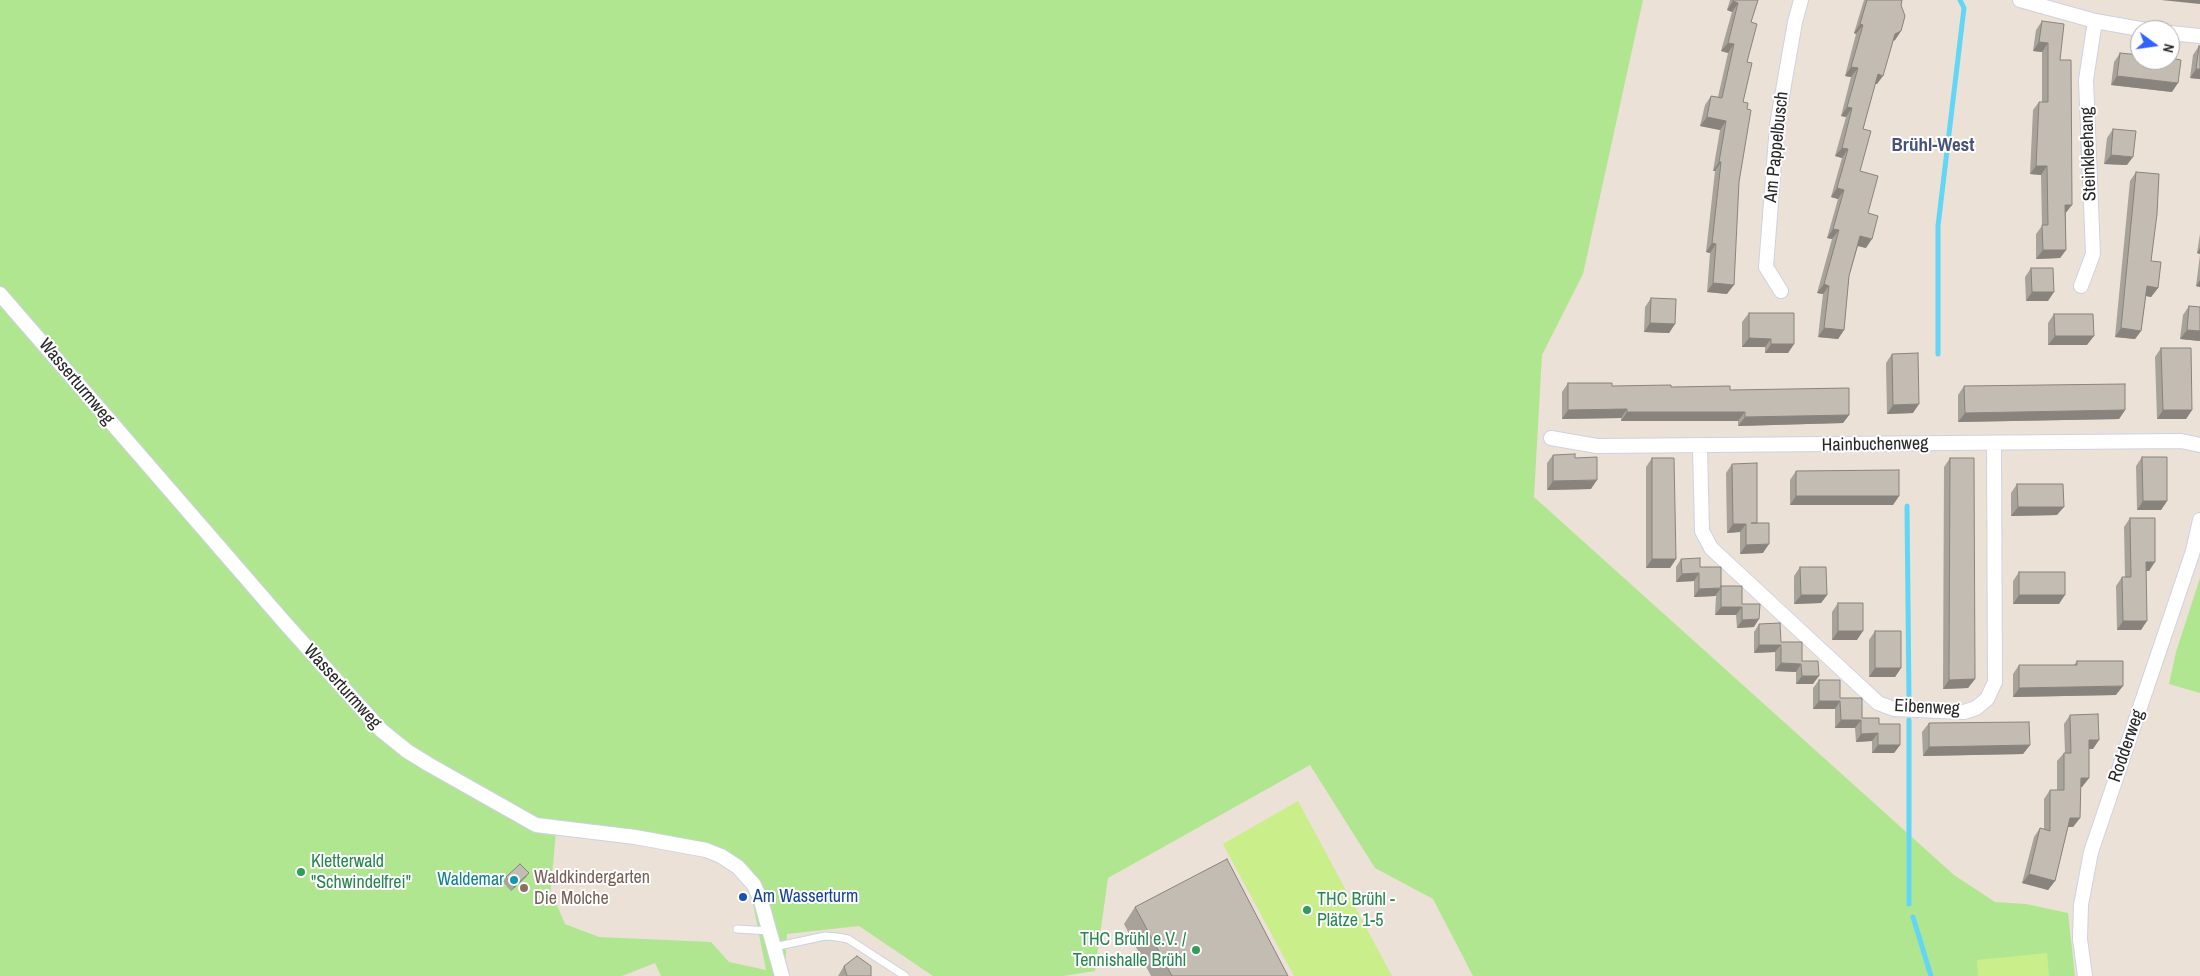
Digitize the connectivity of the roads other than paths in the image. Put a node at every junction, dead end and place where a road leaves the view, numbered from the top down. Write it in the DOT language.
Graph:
graph roads {
  1 [pos="1801,0"];
  2 [pos="2020,0"];
  3 [pos="2096,21"];
  4 [pos="2130,27"];
  5 [pos="2180,34"];
  6 [pos="2200,36"];
  7 [pos="2081,286"];
  8 [pos="1782,291"];
  9 [pos="0,294"];
  10 [pos="1551,438"];
  11 [pos="1994,444"];
  12 [pos="2200,445"];
  13 [pos="1700,447"];
  14 [pos="2200,520"];
  15 [pos="737,929"];
  16 [pos="770,931"];
  17 [pos="774,947"];
  18 [pos="782,976"];
  19 [pos="905,976"];
  20 [pos="2085,976"];
  1 -- 8 [label="street, Am Pappelbusch"];
  2 -- 3 [label="street"];
  3 -- 4 [label="street"];
  3 -- 7 [label="street, Steinkleehang"];
  5 -- 6 [label="street"];
  9 -- 16 [label="street, Wasserturmweg"];
  10 -- 13 [label="street, Hainbuchenweg"];
  11 -- 12 [label="street, Hainbuchenweg"];
  11 -- 13 [label="street, Hainbuchenweg"];
  11 -- 13 [label="street, Eibenweg"];
  14 -- 20 [label="street, Rodderweg"];
  15 -- 16 [label="lane"];
  16 -- 17 [label="street, Wasserturmweg"];
  17 -- 18 [label="street, Wasserturmweg"];
  17 -- 19 [label="lane"];
}
